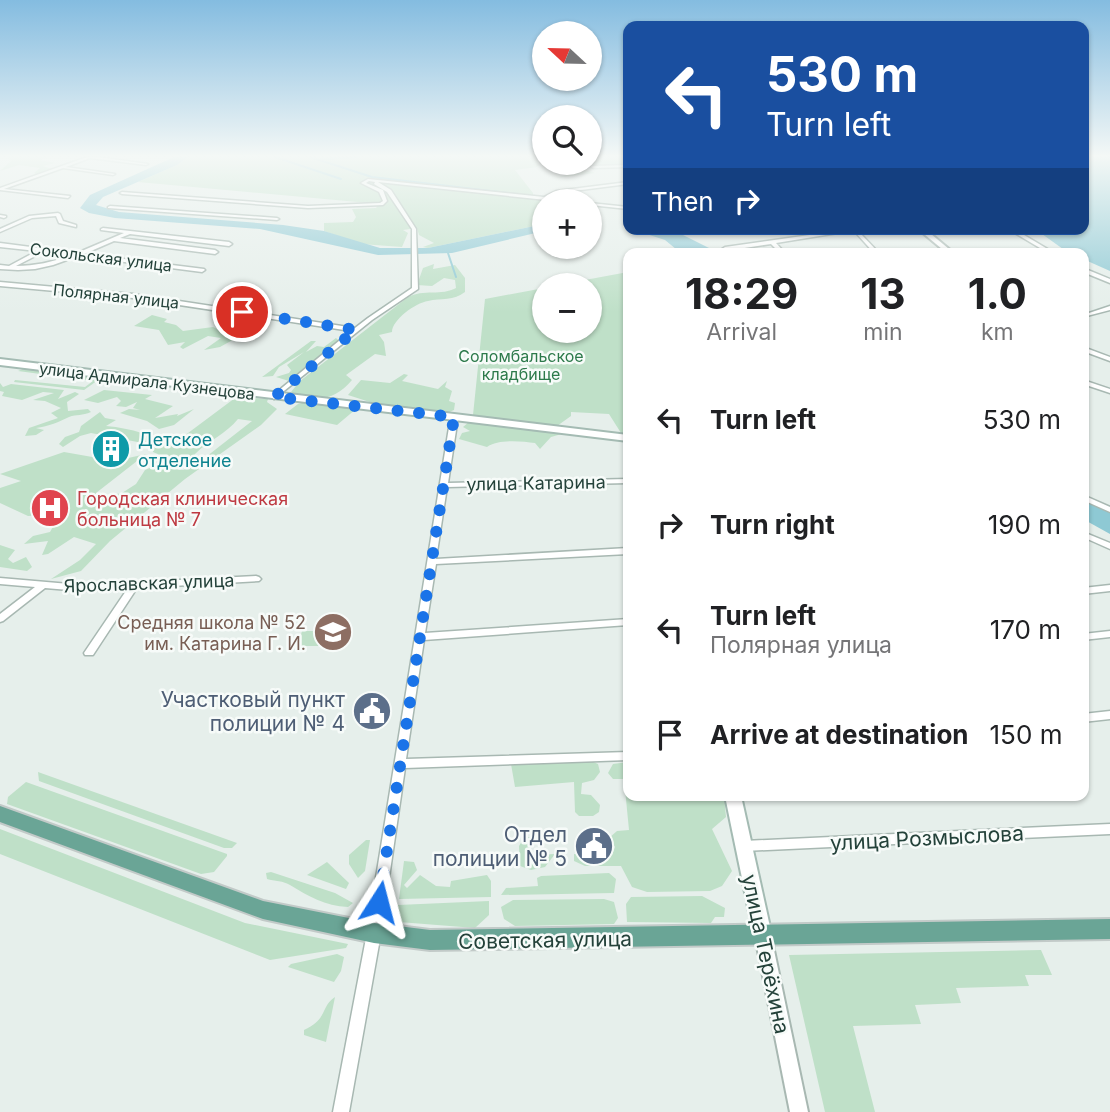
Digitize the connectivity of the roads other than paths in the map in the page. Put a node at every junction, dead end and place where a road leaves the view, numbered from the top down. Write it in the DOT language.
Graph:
graph roads {
  1 [pos="143,209"];
  2 [pos="171,209"];
  3 [pos="401,209"];
  4 [pos="167,211"];
  5 [pos="277,219"];
  6 [pos="74,226"];
  7 [pos="103,229"];
  8 [pos="0,231"];
  9 [pos="130,232"];
  10 [pos="818,235"];
  11 [pos="860,235"];
  12 [pos="928,235"];
  13 [pos="1021,235"];
  14 [pos="112,239"];
  15 [pos="772,242"];
  16 [pos="229,244"];
  17 [pos="0,245"];
  18 [pos="732,248"];
  19 [pos="778,248"];
  20 [pos="872,248"];
  21 [pos="945,248"];
  22 [pos="1043,248"];
  23 [pos="43,250"];
  24 [pos="215,252"];
  25 [pos="78,254"];
  26 [pos="0,267"];
  27 [pos="12,269"];
  28 [pos="202,270"];
  29 [pos="1089,274"];
  30 [pos="1110,281"];
  31 [pos="0,283"];
  32 [pos="1110,308"];
  33 [pos="1089,315"];
  34 [pos="356,330"];
  35 [pos="1089,351"];
  36 [pos="1110,351"];
  37 [pos="1101,355"];
  38 [pos="1110,359"];
  39 [pos="0,362"];
  40 [pos="1089,384"];
  41 [pos="1110,391"];
  42 [pos="274,397"];
  43 [pos="454,417"];
  44 [pos="623,438"];
  45 [pos="623,481"];
  46 [pos="444,485"];
  47 [pos="1089,501"];
  48 [pos="1110,510"];
  49 [pos="1089,536"];
  50 [pos="1110,545"];
  51 [pos="623,551"];
  52 [pos="432,562"];
  53 [pos="256,579"];
  54 [pos="0,581"];
  55 [pos="42,586"];
  56 [pos="134,586"];
  57 [pos="1110,588"];
  58 [pos="1089,590"];
  59 [pos="0,619"];
  60 [pos="623,622"];
  61 [pos="1110,634"];
  62 [pos="1089,636"];
  63 [pos="421,637"];
  64 [pos="89,653"];
  65 [pos="1110,715"];
  66 [pos="1089,717"];
  67 [pos="623,756"];
  68 [pos="400,764"];
  69 [pos="734,801"];
  70 [pos="0,814"];
  71 [pos="1110,829"];
  72 [pos="744,846"];
  73 [pos="1110,929"];
  74 [pos="374,933"];
  75 [pos="763,936"];
  76 [pos="341,1112"];
  77 [pos="799,1112"];
  1 -- 4 [label="street"];
  2 -- 4 [label="street"];
  3 -- 34 [label="street"];
  4 -- 5 [label="street"];
  6 -- 8 [label="street"];
  7 -- 9 [label="street"];
  9 -- 14 [label="street"];
  9 -- 16 [label="street"];
  10 -- 15 [label="street"];
  11 -- 20 [label="street"];
  12 -- 21 [label="street"];
  13 -- 22 [label="street"];
  14 -- 24 [label="street"];
  14 -- 25 [label="street"];
  15 -- 18 [label="street"];
  15 -- 19 [label="street"];
  17 -- 23 [label="street, Сокольская улица"];
  23 -- 25 [label="street, Сокольская улица"];
  23 -- 27 [label="street"];
  25 -- 27 [label="street"];
  25 -- 28 [label="street, Сокольская улица"];
  26 -- 27 [label="street"];
  27 -- 31 [label="street"];
  29 -- 30 [label="street"];
  31 -- 34 [label="street, Полярная улица"];
  32 -- 33 [label="street"];
  34 -- 42 [label="street"];
  35 -- 37 [label="street"];
  36 -- 37 [label="street"];
  37 -- 38 [label="street"];
  39 -- 42 [label="main road, улица Адмирала Кузнецова"];
  40 -- 41 [label="street"];
  42 -- 43 [label="main road, улица Адмирала Кузнецова"];
  43 -- 44 [label="main road, улица Адмирала Кузнецова"];
  43 -- 46 [label="street"];
  45 -- 46 [label="street, улица Катарина"];
  46 -- 52 [label="street"];
  47 -- 48 [label="street"];
  49 -- 50 [label="street"];
  51 -- 52 [label="street"];
  52 -- 63 [label="street"];
  53 -- 56 [label="street, Ярославская улица"];
  54 -- 55 [label="street, Ярославская улица"];
  55 -- 56 [label="street, Ярославская улица"];
  55 -- 59 [label="street"];
  56 -- 64 [label="street"];
  57 -- 58 [label="street"];
  60 -- 63 [label="street"];
  61 -- 62 [label="street"];
  63 -- 68 [label="street"];
  65 -- 66 [label="street"];
  67 -- 68 [label="street"];
  68 -- 74 [label="street"];
  69 -- 72 [label="main road, улица Терёхина"];
  70 -- 74 [label="main road, Советская улица"];
  71 -- 72 [label="street, улица Розмыслова"];
  72 -- 75 [label="main road, улица Терёхина"];
  73 -- 75 [label="main road, Советская улица"];
  74 -- 75 [label="main road, Советская улица"];
  74 -- 76 [label="street"];
  75 -- 77 [label="street, улица Терёхина"];
}
